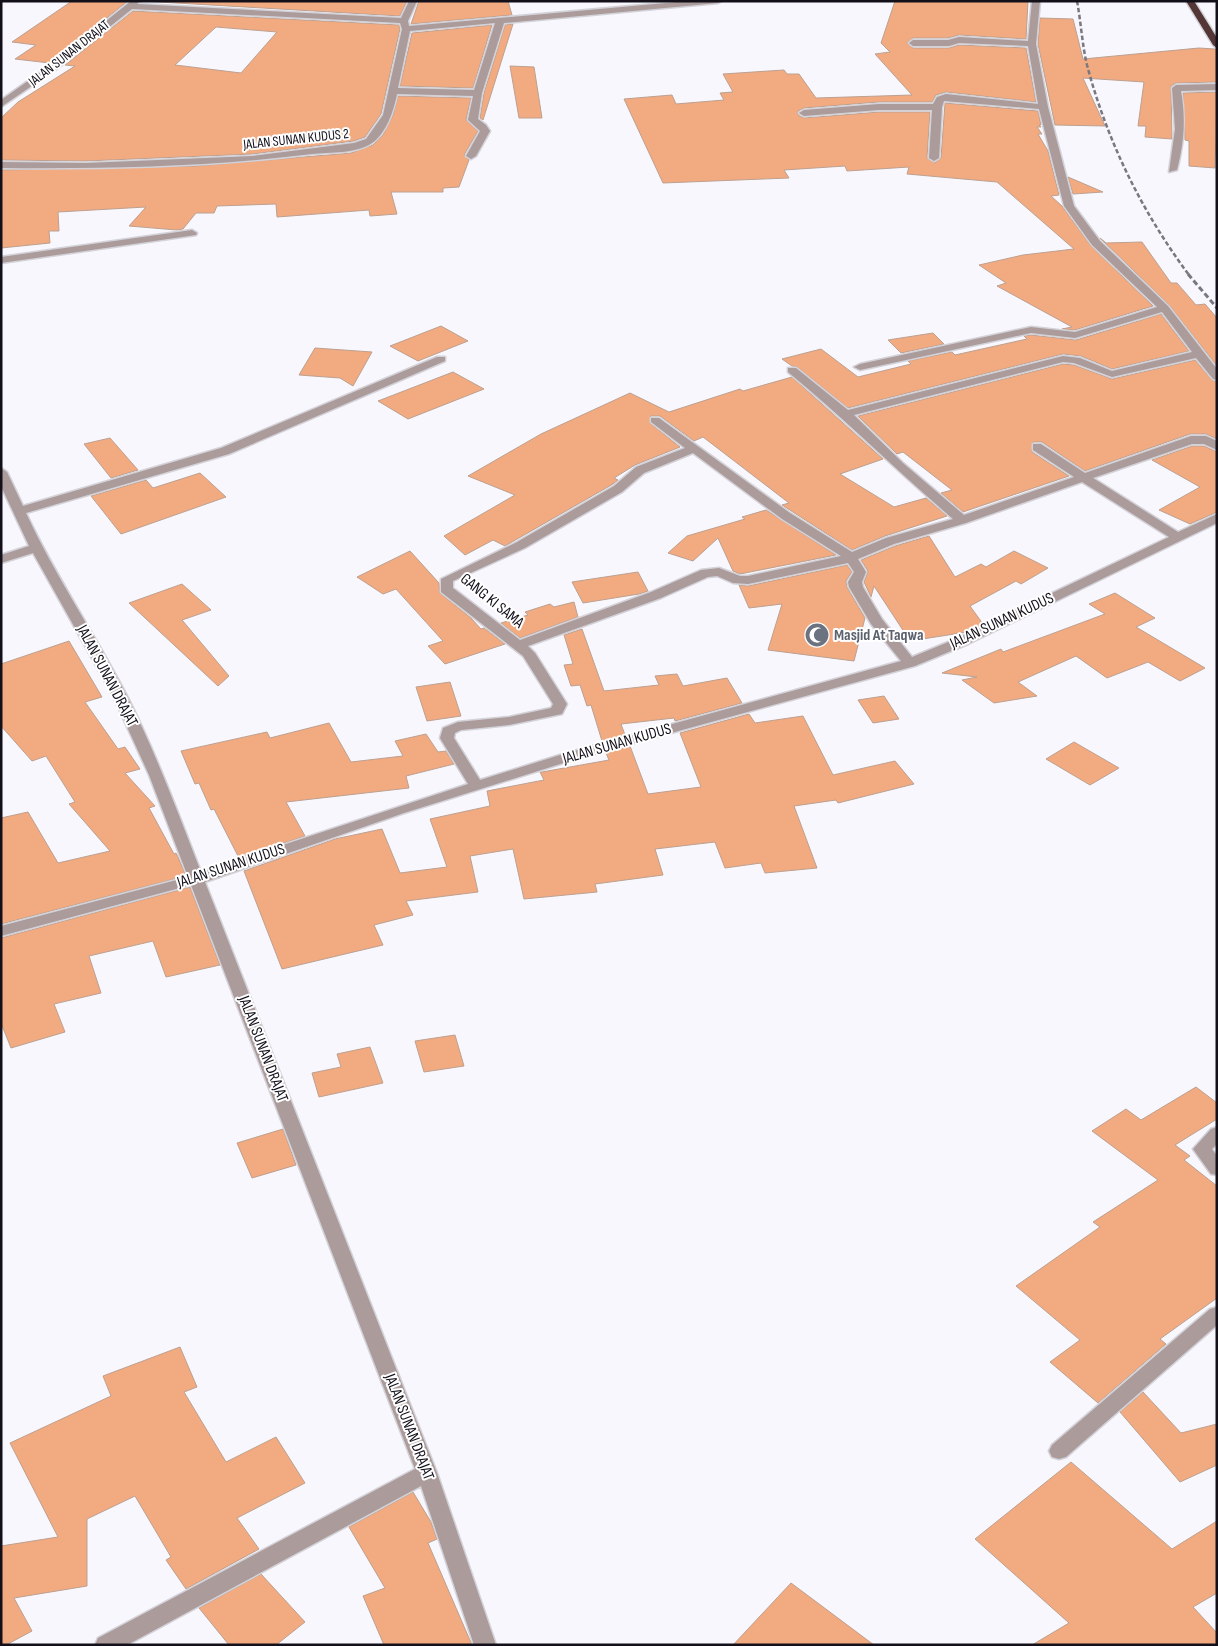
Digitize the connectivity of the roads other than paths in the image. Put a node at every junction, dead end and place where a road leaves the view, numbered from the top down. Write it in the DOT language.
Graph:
graph roads {
  1 [pos="413,1"];
  2 [pos="718,1"];
  3 [pos="1036,1"];
  4 [pos="1190,1"];
  5 [pos="133,4"];
  6 [pos="657,4"];
  7 [pos="500,22"];
  8 [pos="405,25"];
  9 [pos="913,43"];
  10 [pos="1032,44"];
  11 [pos="1217,45"];
  12 [pos="1217,87"];
  13 [pos="392,91"];
  14 [pos="478,93"];
  15 [pos="1,104"];
  16 [pos="936,107"];
  17 [pos="1043,107"];
  18 [pos="804,113"];
  19 [pos="471,156"];
  20 [pos="934,158"];
  21 [pos="1,165"];
  22 [pos="1172,170"];
  23 [pos="192,233"];
  24 [pos="1,260"];
  25 [pos="1164,308"];
  26 [pos="1198,354"];
  27 [pos="441,359"];
  28 [pos="860,367"];
  29 [pos="792,370"];
  30 [pos="1217,377"];
  31 [pos="846,414"];
  32 [pos="655,420"];
  33 [pos="1217,446"];
  34 [pos="1037,447"];
  35 [pos="693,449"];
  36 [pos="1,472"];
  37 [pos="1085,478"];
  38 [pos="18,511"];
  39 [pos="1217,518"];
  40 [pos="962,520"];
  41 [pos="1178,537"];
  42 [pos="36,548"];
  43 [pos="851,557"];
  44 [pos="1,559"];
  45 [pos="518,645"];
  46 [pos="910,663"];
  47 [pos="476,785"];
  48 [pos="197,879"];
  49 [pos="1,931"];
  50 [pos="1217,1134"];
  51 [pos="1217,1169"];
  52 [pos="1217,1314"];
  53 [pos="1059,1451"];
  54 [pos="427,1474"];
  55 [pos="106,1645"];
  56 [pos="484,1645"];
  1 -- 8 [label="street, JALAN SUNAN KUDUS 2"];
  2 -- 6 [label="street"];
  3 -- 10 [label="street"];
  4 -- 11 [label="highway"];
  5 -- 8 [label="street"];
  5 -- 15 [label="street, JALAN SUNAN DRAJAT"];
  6 -- 7 [label="street"];
  7 -- 8 [label="street"];
  7 -- 14 [label="street"];
  8 -- 13 [label="street, JALAN SUNAN KUDUS 2"];
  9 -- 10 [label="street"];
  10 -- 17 [label="street"];
  12 -- 22 [label="street"];
  13 -- 14 [label="street"];
  13 -- 21 [label="street, JALAN SUNAN KUDUS 2"];
  14 -- 19 [label="street"];
  16 -- 17 [label="street"];
  16 -- 18 [label="street"];
  16 -- 20 [label="street"];
  17 -- 25 [label="street"];
  23 -- 24 [label="street"];
  25 -- 26 [label="street"];
  25 -- 28 [label="street"];
  26 -- 30 [label="street"];
  26 -- 31 [label="street"];
  27 -- 38 [label="street"];
  29 -- 31 [label="street"];
  31 -- 40 [label="street"];
  32 -- 35 [label="street"];
  33 -- 37 [label="street"];
  34 -- 37 [label="street"];
  35 -- 43 [label="street"];
  35 -- 45 [label="street, GANG KI SAMA"];
  36 -- 38 [label="street, JALAN SUNAN DRAJAT"];
  37 -- 40 [label="street"];
  37 -- 41 [label="street"];
  38 -- 42 [label="street, JALAN SUNAN DRAJAT"];
  39 -- 41 [label="street, JALAN SUNAN KUDUS"];
  40 -- 43 [label="street"];
  41 -- 46 [label="street, JALAN SUNAN KUDUS"];
  42 -- 44 [label="street"];
  42 -- 48 [label="street, JALAN SUNAN DRAJAT"];
  43 -- 45 [label="street"];
  43 -- 46 [label="street"];
  45 -- 47 [label="street, GANG KI SAMA"];
  46 -- 47 [label="street, JALAN SUNAN KUDUS"];
  47 -- 48 [label="street, JALAN SUNAN KUDUS"];
  48 -- 49 [label="street, JALAN SUNAN KUDUS"];
  48 -- 54 [label="street, JALAN SUNAN DRAJAT"];
  50 -- 51 [label="street"];
  52 -- 53 [label="street"];
  54 -- 55 [label="street"];
  54 -- 56 [label="street, JALAN SUNAN DRAJAT"];
}
